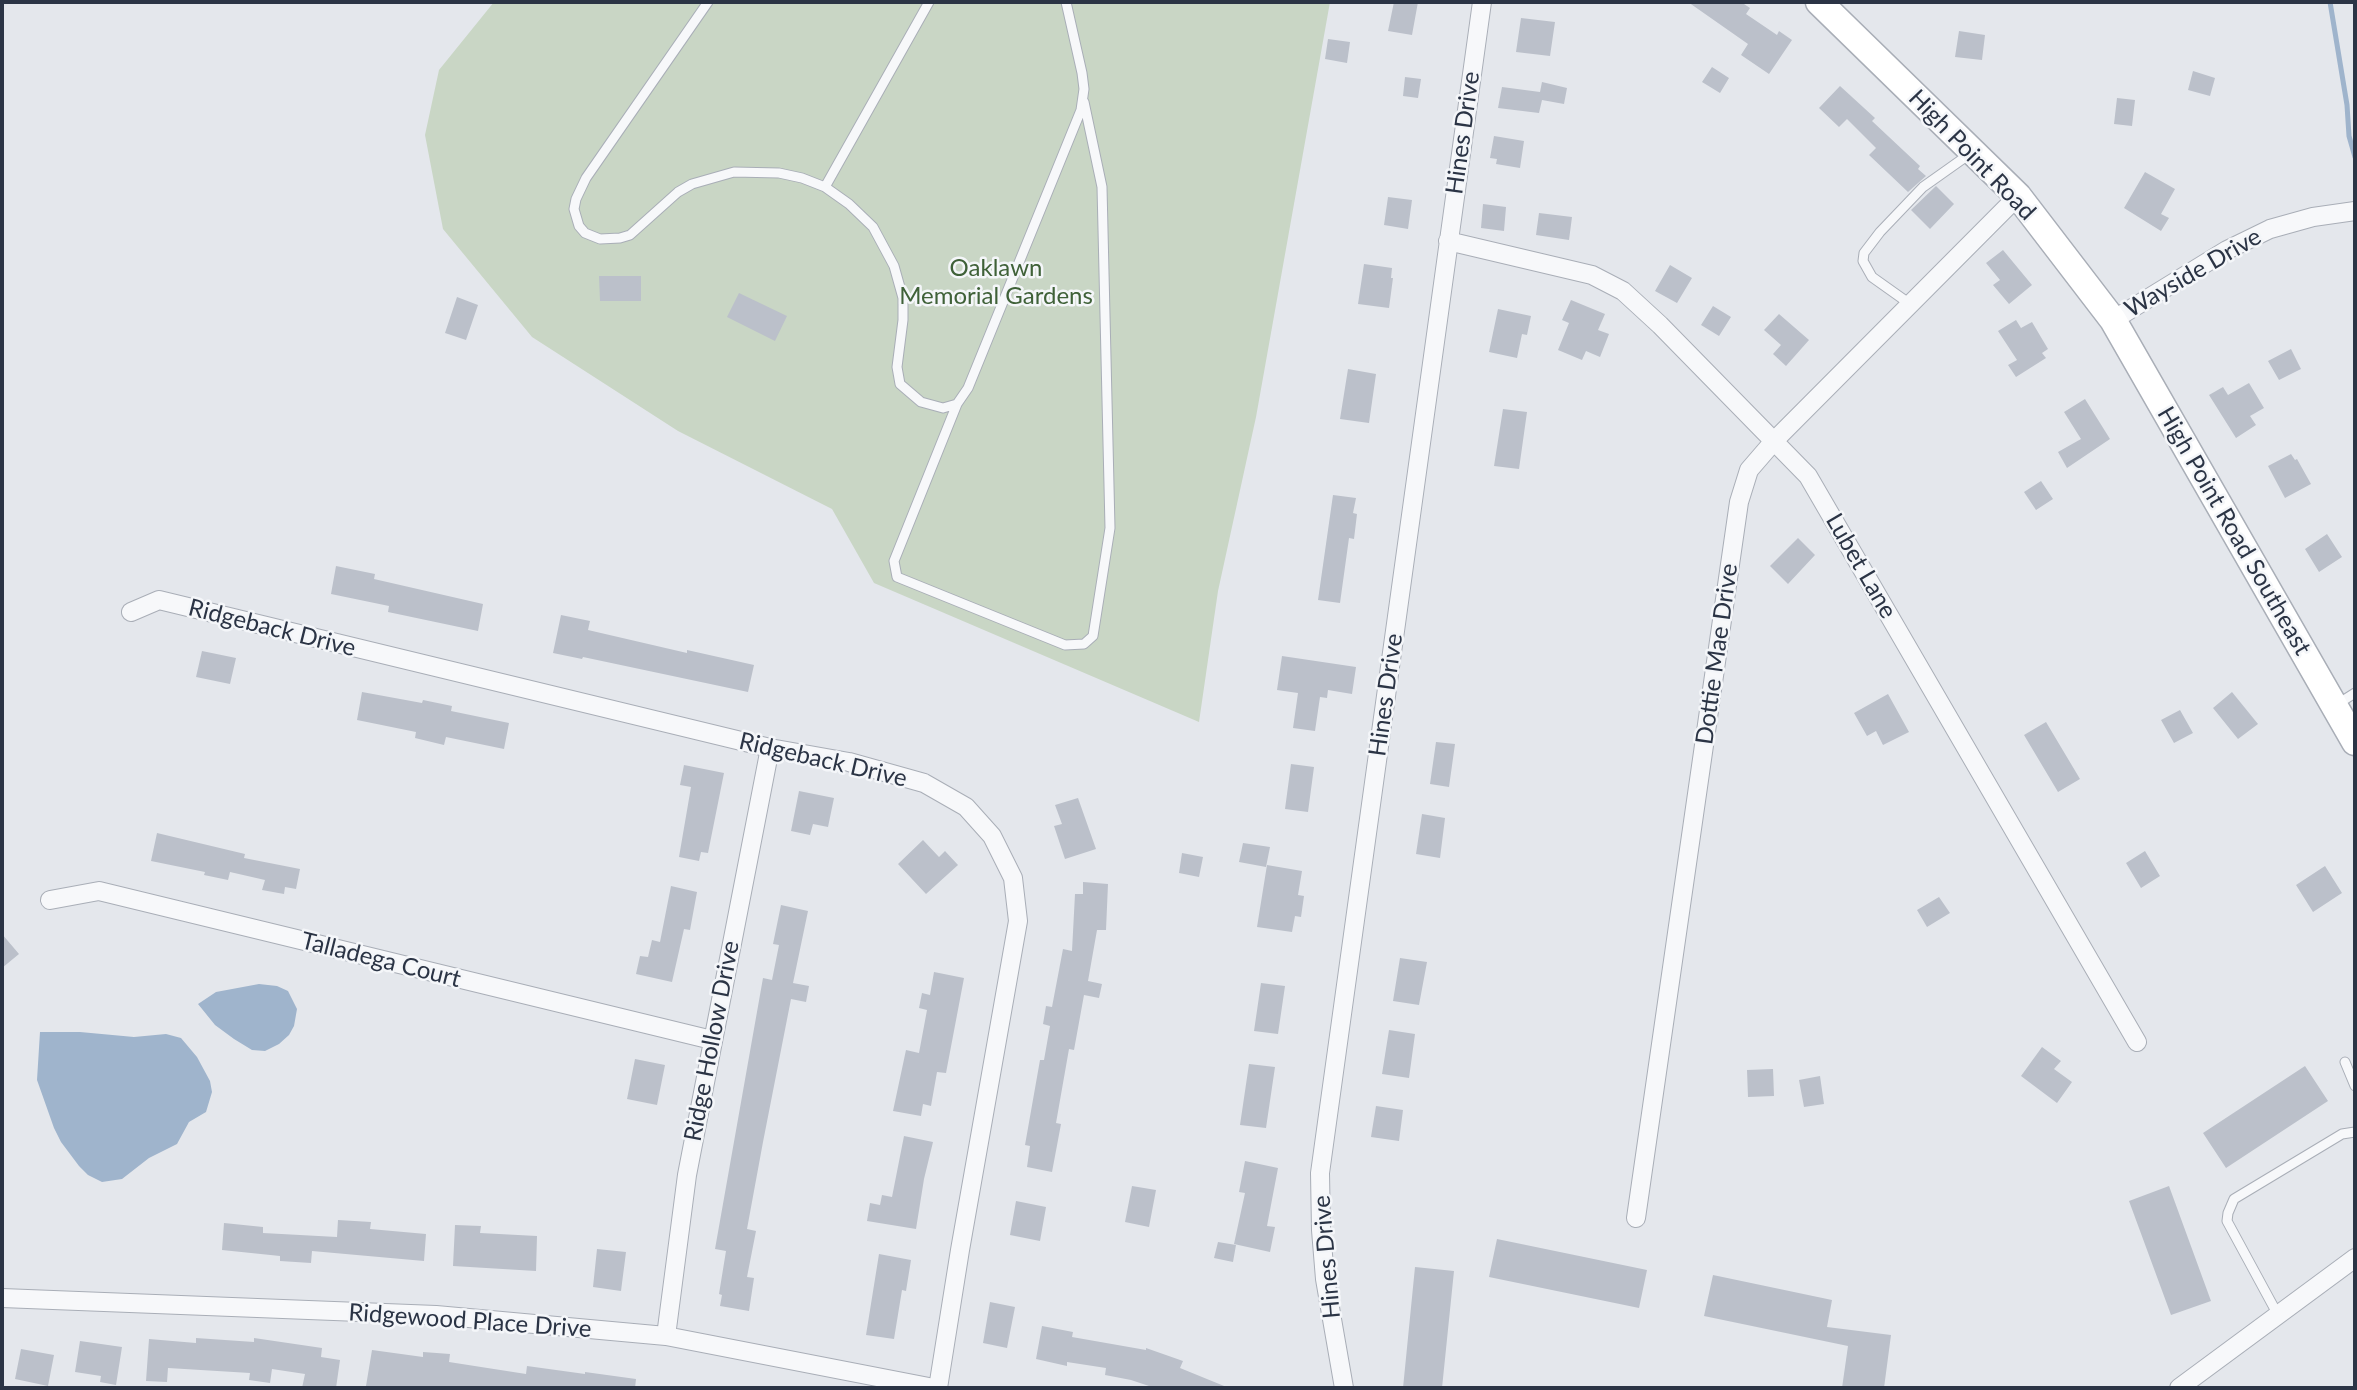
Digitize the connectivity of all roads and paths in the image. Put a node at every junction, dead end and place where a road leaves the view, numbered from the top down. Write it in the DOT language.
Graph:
graph roads {
  1 [pos="708,2"];
  2 [pos="929,2"];
  3 [pos="1066,2"];
  4 [pos="1482,2"];
  5 [pos="1819,2"];
  6 [pos="1083,100"];
  7 [pos="1973,152"];
  8 [pos="825,187"];
  9 [pos="2018,196"];
  10 [pos="2355,211"];
  11 [pos="1448,242"];
  12 [pos="1910,304"];
  13 [pos="2113,320"];
  14 [pos="957,404"];
  15 [pos="1774,441"];
  16 [pos="131,612"];
  17 [pos="2345,699"];
  18 [pos="2355,741"];
  19 [pos="770,748"];
  20 [pos="50,900"];
  21 [pos="712,1040"];
  22 [pos="2137,1042"];
  23 [pos="2344,1062"];
  24 [pos="2355,1086"];
  25 [pos="2355,1132"];
  26 [pos="1636,1218"];
  27 [pos="2355,1258"];
  28 [pos="2,1298"];
  29 [pos="2278,1315"];
  30 [pos="666,1336"];
  31 [pos="936,1388"];
  32 [pos="1344,1388"];
  33 [pos="2179,1388"];
  1 -- 8 [label="lane"];
  2 -- 8 [label="lane"];
  3 -- 6 [label="lane"];
  4 -- 11 [label="street, Hines Drive"];
  5 -- 7 [label="main road, High Point Road"];
  6 -- 14 [label="lane"];
  6 -- 14 [label="lane"];
  7 -- 9 [label="main road, High Point Road"];
  7 -- 12 [label="lane"];
  8 -- 14 [label="lane"];
  9 -- 12 [label="street, Dottie Mae Drive"];
  9 -- 13 [label="main road, High Point Road"];
  10 -- 13 [label="street, Wayside Drive"];
  11 -- 15 [label="street, Lubet Lane"];
  11 -- 32 [label="street, Hines Drive"];
  12 -- 15 [label="street, Dottie Mae Drive"];
  13 -- 17 [label="main road, High Point Road Southeast"];
  15 -- 22 [label="street, Lubet Lane"];
  15 -- 26 [label="street, Dottie Mae Drive"];
  16 -- 19 [label="street, Ridgeback Drive"];
  17 -- 18 [label="main road, High Point Road Southeast"];
  19 -- 21 [label="street, Ridge Hollow Drive"];
  19 -- 31 [label="street, Ridgeback Drive"];
  20 -- 21 [label="street, Talladega Court"];
  21 -- 30 [label="street, Ridge Hollow Drive"];
  23 -- 24 [label="lane"];
  25 -- 29 [label="lane"];
  27 -- 29 [label="street"];
  28 -- 30 [label="street, Ridgewood Place Drive"];
  29 -- 33 [label="street"];
  30 -- 31 [label="street, Ridgewood Place Drive"];
}
